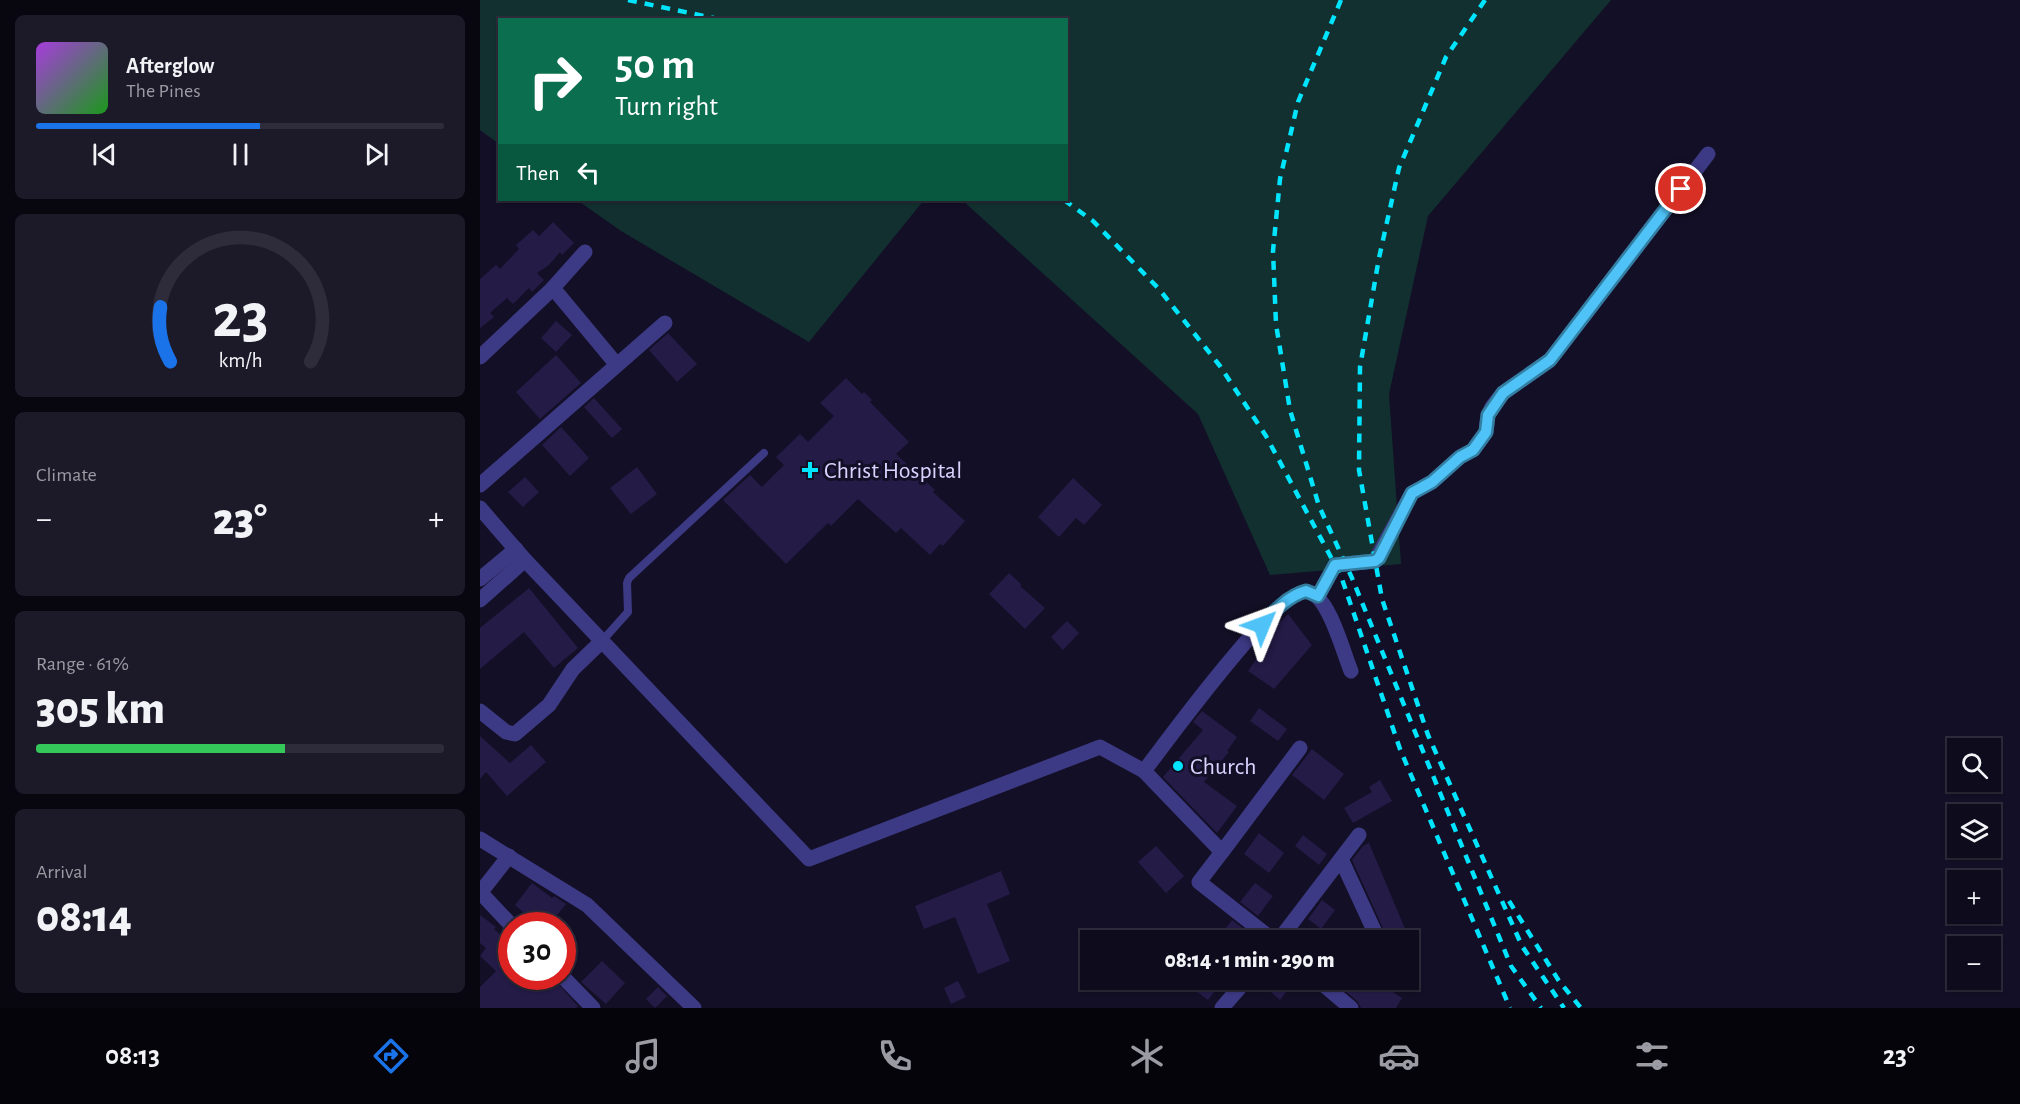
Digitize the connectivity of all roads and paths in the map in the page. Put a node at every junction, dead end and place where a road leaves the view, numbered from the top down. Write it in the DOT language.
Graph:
graph roads {
  1 [pos="1707,154"];
  2 [pos="585,252"];
  3 [pos="553,288"];
  4 [pos="665,323"];
  5 [pos="480,357"];
  6 [pos="617,364"];
  7 [pos="764,453"];
  8 [pos="480,485"];
  9 [pos="480,508"];
  10 [pos="520,555"];
  11 [pos="480,579"];
  12 [pos="1318,596"];
  13 [pos="480,600"];
  14 [pos="602,641"];
  15 [pos="1351,671"];
  16 [pos="480,711"];
  17 [pos="1300,748"];
  18 [pos="1144,771"];
  19 [pos="1359,835"];
  20 [pos="480,838"];
  21 [pos="1222,852"];
  22 [pos="509,856"];
  23 [pos="1341,859"];
  24 [pos="480,892"];
  25 [pos="499,912"];
  26 [pos="1260,930"];
  27 [pos="1287,930"];
  28 [pos="1374,930"];
  29 [pos="576,990"];
  30 [pos="1237,990"];
  31 [pos="1330,990"];
  32 [pos="593,1008"];
  33 [pos="694,1008"];
  34 [pos="1222,1008"];
  35 [pos="1351,1008"];
  1 -- 12 [label="street"];
  2 -- 3 [label="street"];
  3 -- 5 [label="street"];
  3 -- 6 [label="street"];
  4 -- 6 [label="street"];
  6 -- 8 [label="street"];
  7 -- 14 [label="lane"];
  9 -- 10 [label="street"];
  10 -- 11 [label="street"];
  10 -- 13 [label="street"];
  10 -- 14 [label="street"];
  12 -- 15 [label="street"];
  12 -- 18 [label="street"];
  14 -- 16 [label="street"];
  14 -- 18 [label="street"];
  17 -- 21 [label="street"];
  18 -- 21 [label="street"];
  19 -- 23 [label="street"];
  20 -- 22 [label="street"];
  21 -- 26 [label="street"];
  22 -- 24 [label="street"];
  22 -- 33 [label="street"];
  23 -- 27 [label="street"];
  23 -- 28 [label="street"];
  24 -- 25 [label="street"];
  29 -- 32 [label="street"];
  30 -- 34 [label="street"];
  31 -- 35 [label="street"];
}
